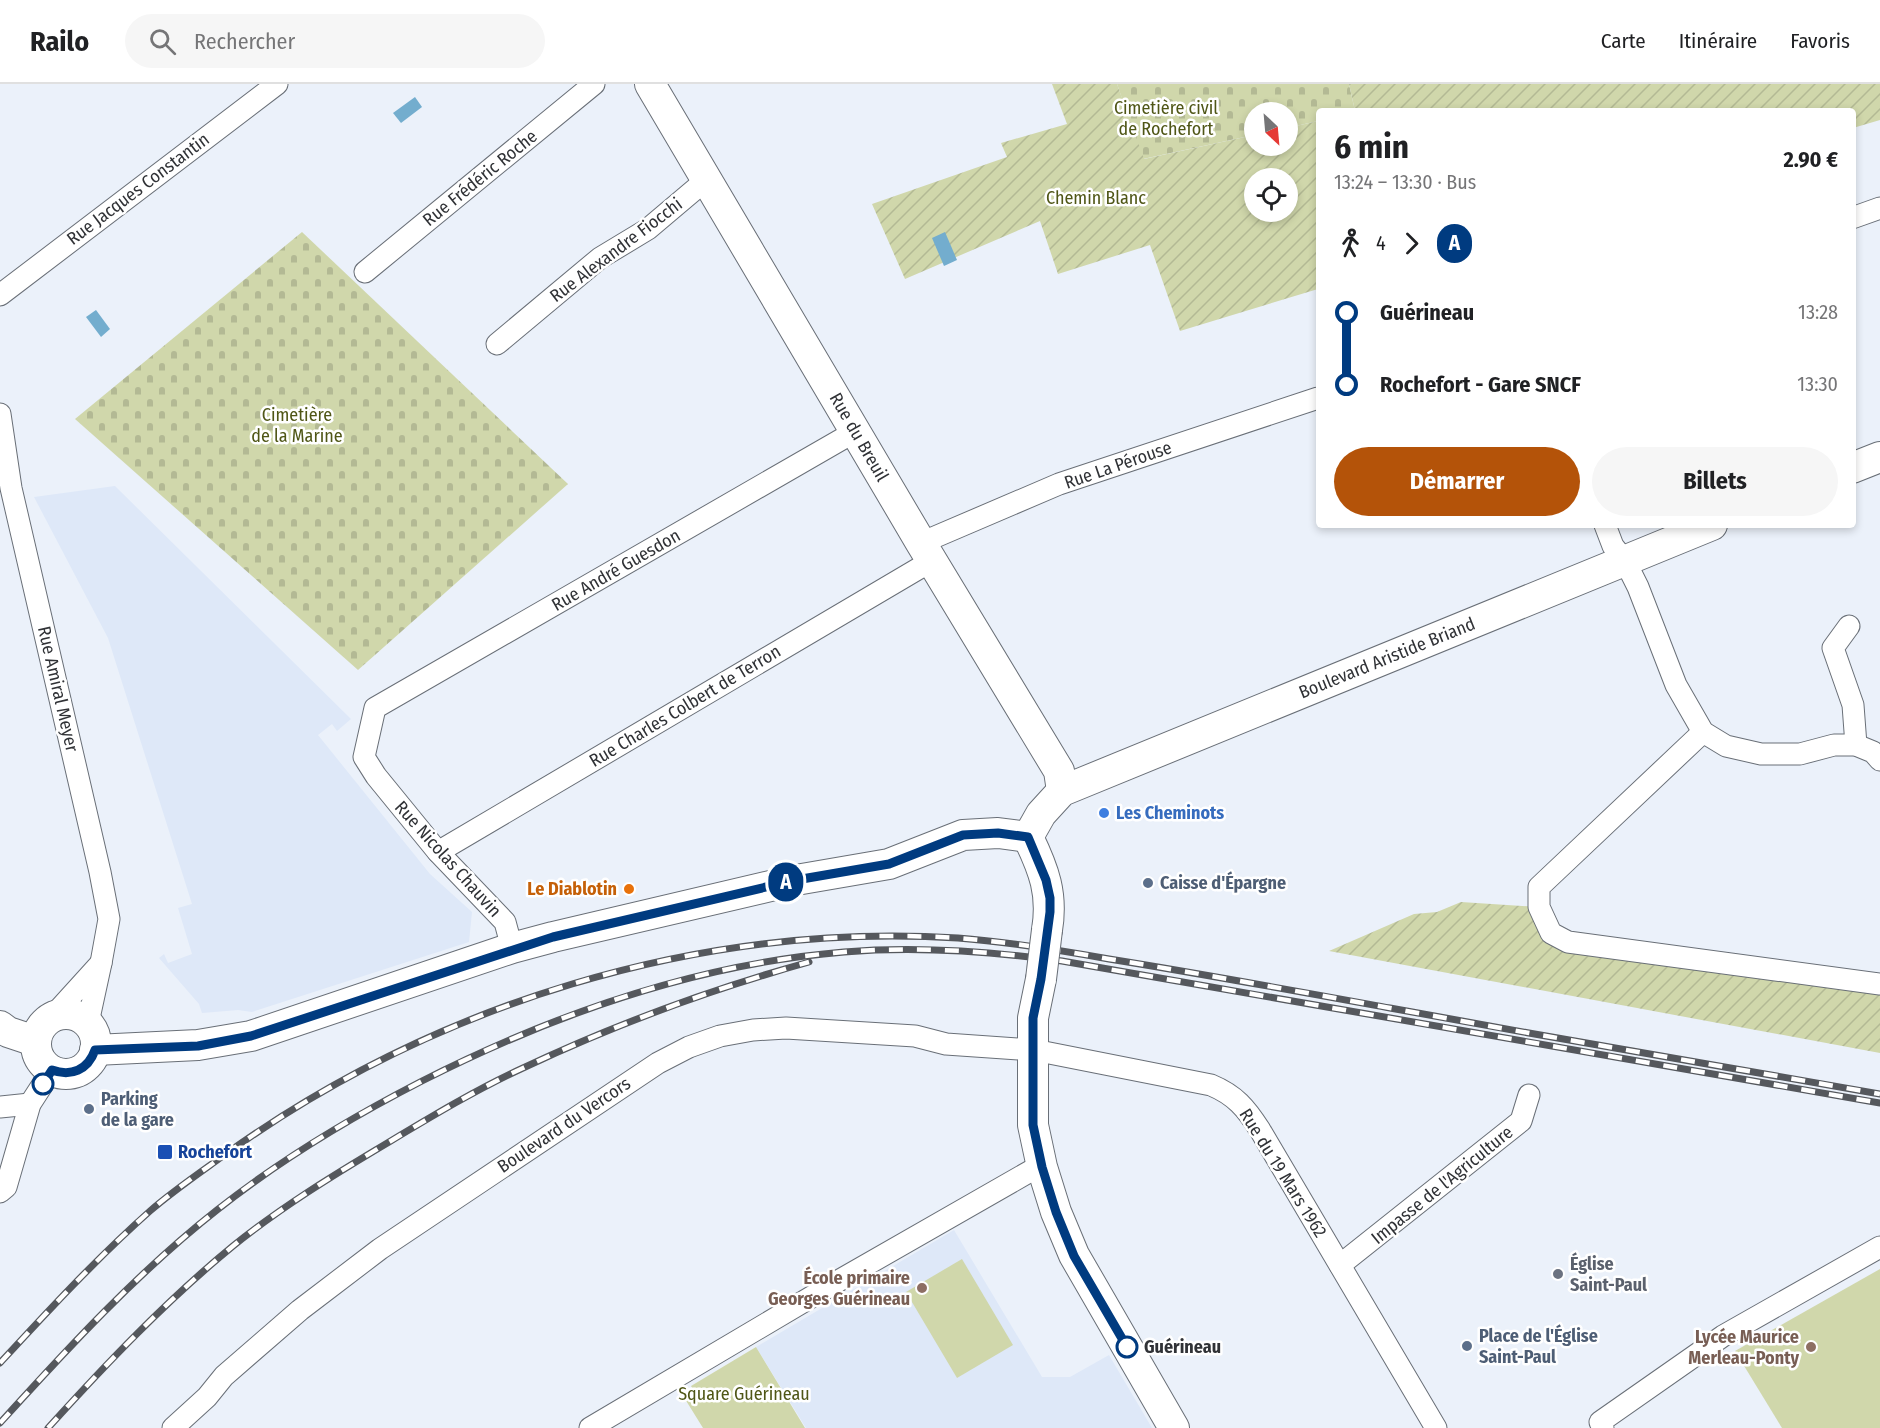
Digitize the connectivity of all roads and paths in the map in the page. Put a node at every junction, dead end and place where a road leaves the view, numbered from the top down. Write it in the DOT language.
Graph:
graph roads {
  1 [pos="277,84"];
  2 [pos="594,84"];
  3 [pos="650,84"];
  4 [pos="706,180"];
  5 [pos="1880,208"];
  6 [pos="1856,217"];
  7 [pos="365,272"];
  8 [pos="0,295"];
  9 [pos="497,344"];
  10 [pos="1316,399"];
  11 [pos="0,414"];
  12 [pos="856,431"];
  13 [pos="1880,457"];
  14 [pos="1856,466"];
  15 [pos="6,489"];
  16 [pos="1606,528"];
  17 [pos="1705,528"];
  18 [pos="927,552"];
  19 [pos="1625,561"];
  20 [pos="1849,626"];
  21 [pos="375,708"];
  22 [pos="1703,732"];
  23 [pos="1856,745"];
  24 [pos="1880,760"];
  25 [pos="1062,791"];
  26 [pos="1028,837"];
  27 [pos="438,852"];
  28 [pos="512,948"];
  29 [pos="101,963"];
  30 [pos="1880,984"];
  31 [pos="51,1017"];
  32 [pos="0,1026"];
  33 [pos="92,1036"];
  34 [pos="35,1041"];
  35 [pos="1034,1050"];
  36 [pos="52,1070"];
  37 [pos="1529,1095"];
  38 [pos="30,1104"];
  39 [pos="0,1107"];
  40 [pos="1042,1167"];
  41 [pos="4,1186"];
  42 [pos="1880,1247"];
  43 [pos="1340,1265"];
  44 [pos="186,1424"];
  45 [pos="1601,1425"];
  46 [pos="590,1428"];
  47 [pos="1174,1428"];
  48 [pos="1436,1428"];
  1 -- 8 [label="street, Rue Jacques Constantin"];
  2 -- 7 [label="street, Rue Frédéric Roche"];
  3 -- 4 [label="street, Rue du Breuil"];
  4 -- 9 [label="street, Rue Alexandre Fiocchi"];
  4 -- 12 [label="street, Rue du Breuil"];
  5 -- 6 [label="street"];
  10 -- 18 [label="street, Rue La Pérouse"];
  11 -- 15 [label="street, Rue Amiral Meyer"];
  12 -- 18 [label="street, Rue du Breuil"];
  12 -- 21 [label="street, Rue André Guesdon"];
  13 -- 14 [label="street"];
  15 -- 29 [label="street, Rue Amiral Meyer"];
  16 -- 19 [label="street"];
  17 -- 19 [label="street, Boulevard Aristide Briand"];
  18 -- 25 [label="street, Rue du Breuil"];
  18 -- 27 [label="street, Rue Charles Colbert de Terron"];
  19 -- 22 [label="street"];
  19 -- 25 [label="street, Boulevard Aristide Briand"];
  20 -- 23 [label="street"];
  21 -- 27 [label="street, Rue Nicolas Chauvin"];
  22 -- 23 [label="street"];
  22 -- 30 [label="street"];
  23 -- 24 [label="street"];
  25 -- 26 [label="street"];
  26 -- 28 [label="street"];
  26 -- 35 [label="street, bridge"];
  27 -- 28 [label="street, Rue Nicolas Chauvin"];
  28 -- 33 [label="street"];
  29 -- 31 [label="street"];
  29 -- 33 [label="street, Rue Amiral Meyer"];
  31 -- 33 [label="street"];
  31 -- 34 [label="street"];
  32 -- 34 [label="street"];
  33 -- 36 [label="street"];
  34 -- 36 [label="street"];
  35 -- 40 [label="street"];
  35 -- 43 [label="street, Rue du 19 Mars 1962"];
  35 -- 44 [label="street, Boulevard du Vercors"];
  36 -- 38 [label="street"];
  37 -- 43 [label="street, Impasse de l'Agriculture"];
  38 -- 39 [label="street"];
  38 -- 41 [label="street"];
  40 -- 46 [label="street"];
  40 -- 47 [label="street"];
  42 -- 45 [label="street"];
  43 -- 48 [label="street, Rue du 19 Mars 1962"];
}
